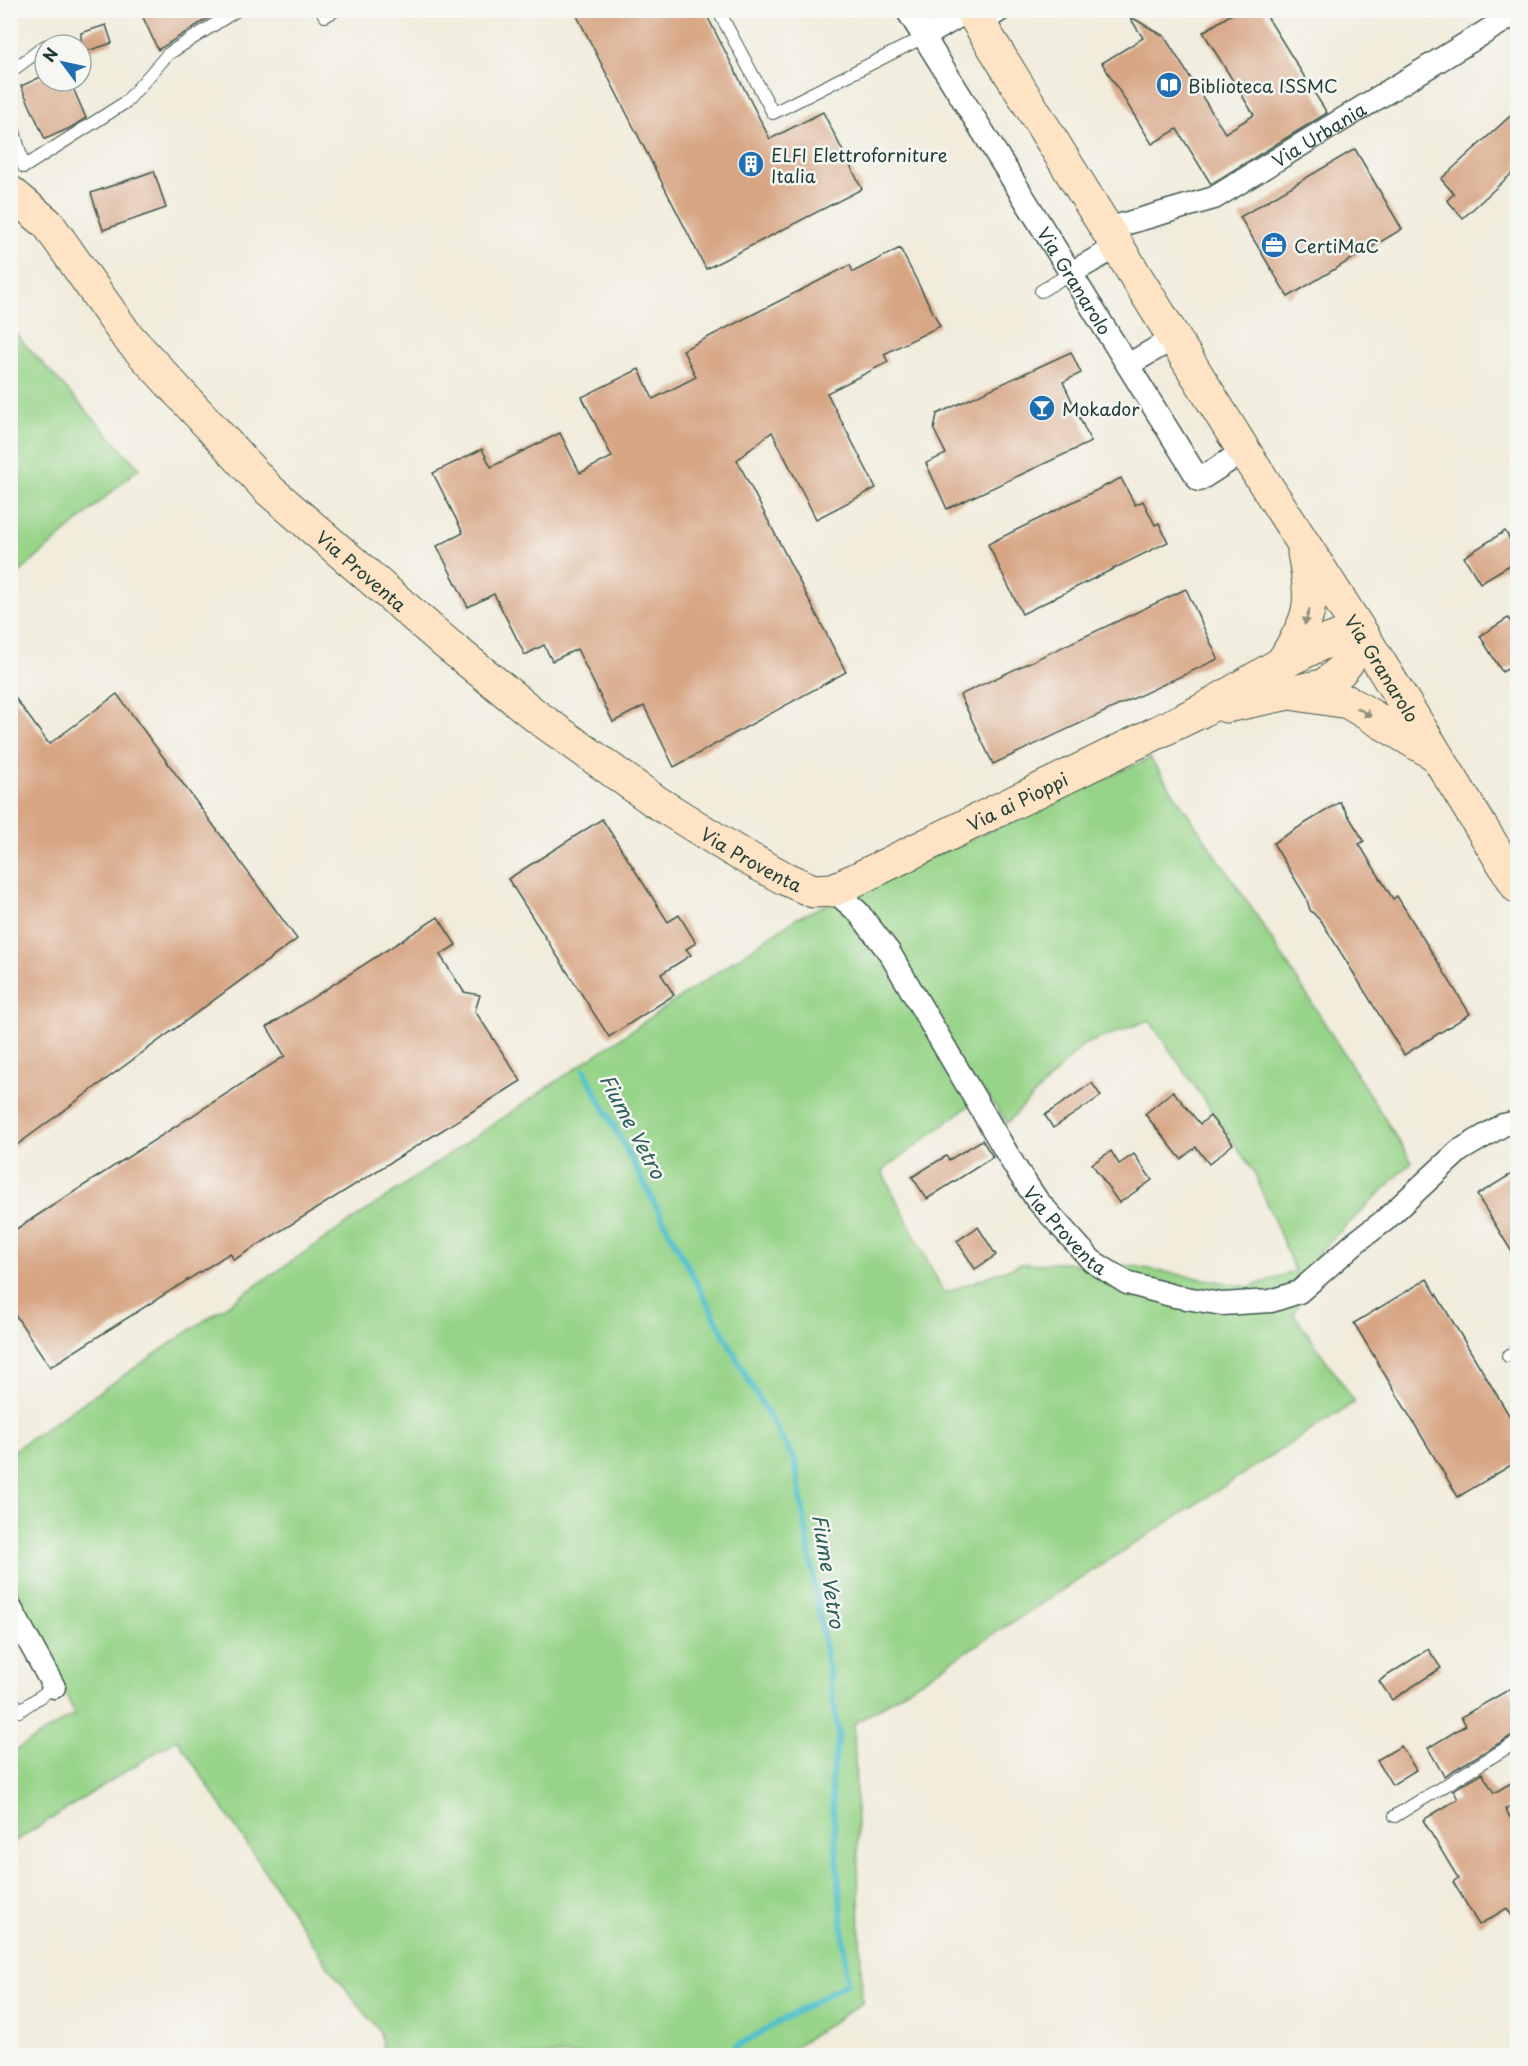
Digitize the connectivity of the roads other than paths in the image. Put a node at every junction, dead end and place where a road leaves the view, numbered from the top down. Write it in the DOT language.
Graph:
graph roads {
  1 [pos="237,10"];
  2 [pos="322,10"];
  3 [pos="336,10"];
  4 [pos="718,10"];
  5 [pos="907,10"];
  6 [pos="1518,12"];
  7 [pos="980,14"];
  8 [pos="924,37"];
  9 [pos="33,55"];
  10 [pos="10,72"];
  11 [pos="10,117"];
  12 [pos="16,182"];
  13 [pos="1113,237"];
  14 [pos="1071,273"];
  15 [pos="1041,291"];
  16 [pos="1174,338"];
  17 [pos="1128,365"];
  18 [pos="1244,451"];
  19 [pos="1301,539"];
  20 [pos="1363,636"];
  21 [pos="1285,678"];
  22 [pos="1437,756"];
  23 [pos="1518,887"];
  24 [pos="833,890"];
  25 [pos="1518,1122"];
  26 [pos="10,1606"];
  27 [pos="54,1687"];
  28 [pos="10,1696"];
  29 [pos="1518,1741"];
  30 [pos="1395,1816"];
  1 -- 12 [label="lane"];
  2 -- 3 [label="lane"];
  4 -- 8 [label="lane"];
  5 -- 8 [label="street, Via Granarolo"];
  6 -- 13 [label="street, Via Urbania"];
  7 -- 8 [label="street, Via Granarolo"];
  7 -- 13 [label="street, Via Granarolo"];
  8 -- 14 [label="street, Via Granarolo"];
  9 -- 10 [label="lane"];
  11 -- 12 [label="lane"];
  12 -- 24 [label="street, Via Proventa"];
  13 -- 14 [label="street, Via Urbania"];
  13 -- 16 [label="street, Via Granarolo"];
  14 -- 15 [label="lane"];
  14 -- 17 [label="street, Via Granarolo"];
  16 -- 17 [label="street"];
  16 -- 18 [label="street, Via Granarolo"];
  17 -- 18 [label="street, Via Granarolo"];
  18 -- 19 [label="street, Via Granarolo"];
  19 -- 20 [label="street, Via Granarolo"];
  19 -- 21 [label="street, Via ai Pioppi, one-way"];
  20 -- 21 [label="street, Via ai Pioppi"];
  20 -- 22 [label="street, Via Granarolo"];
  21 -- 22 [label="street, one-way"];
  21 -- 24 [label="street, Via ai Pioppi"];
  22 -- 23 [label="street, Via Granarolo"];
  24 -- 25 [label="street, Via Proventa"];
  26 -- 27 [label="street"];
  27 -- 28 [label="lane"];
  29 -- 30 [label="lane"];
}
